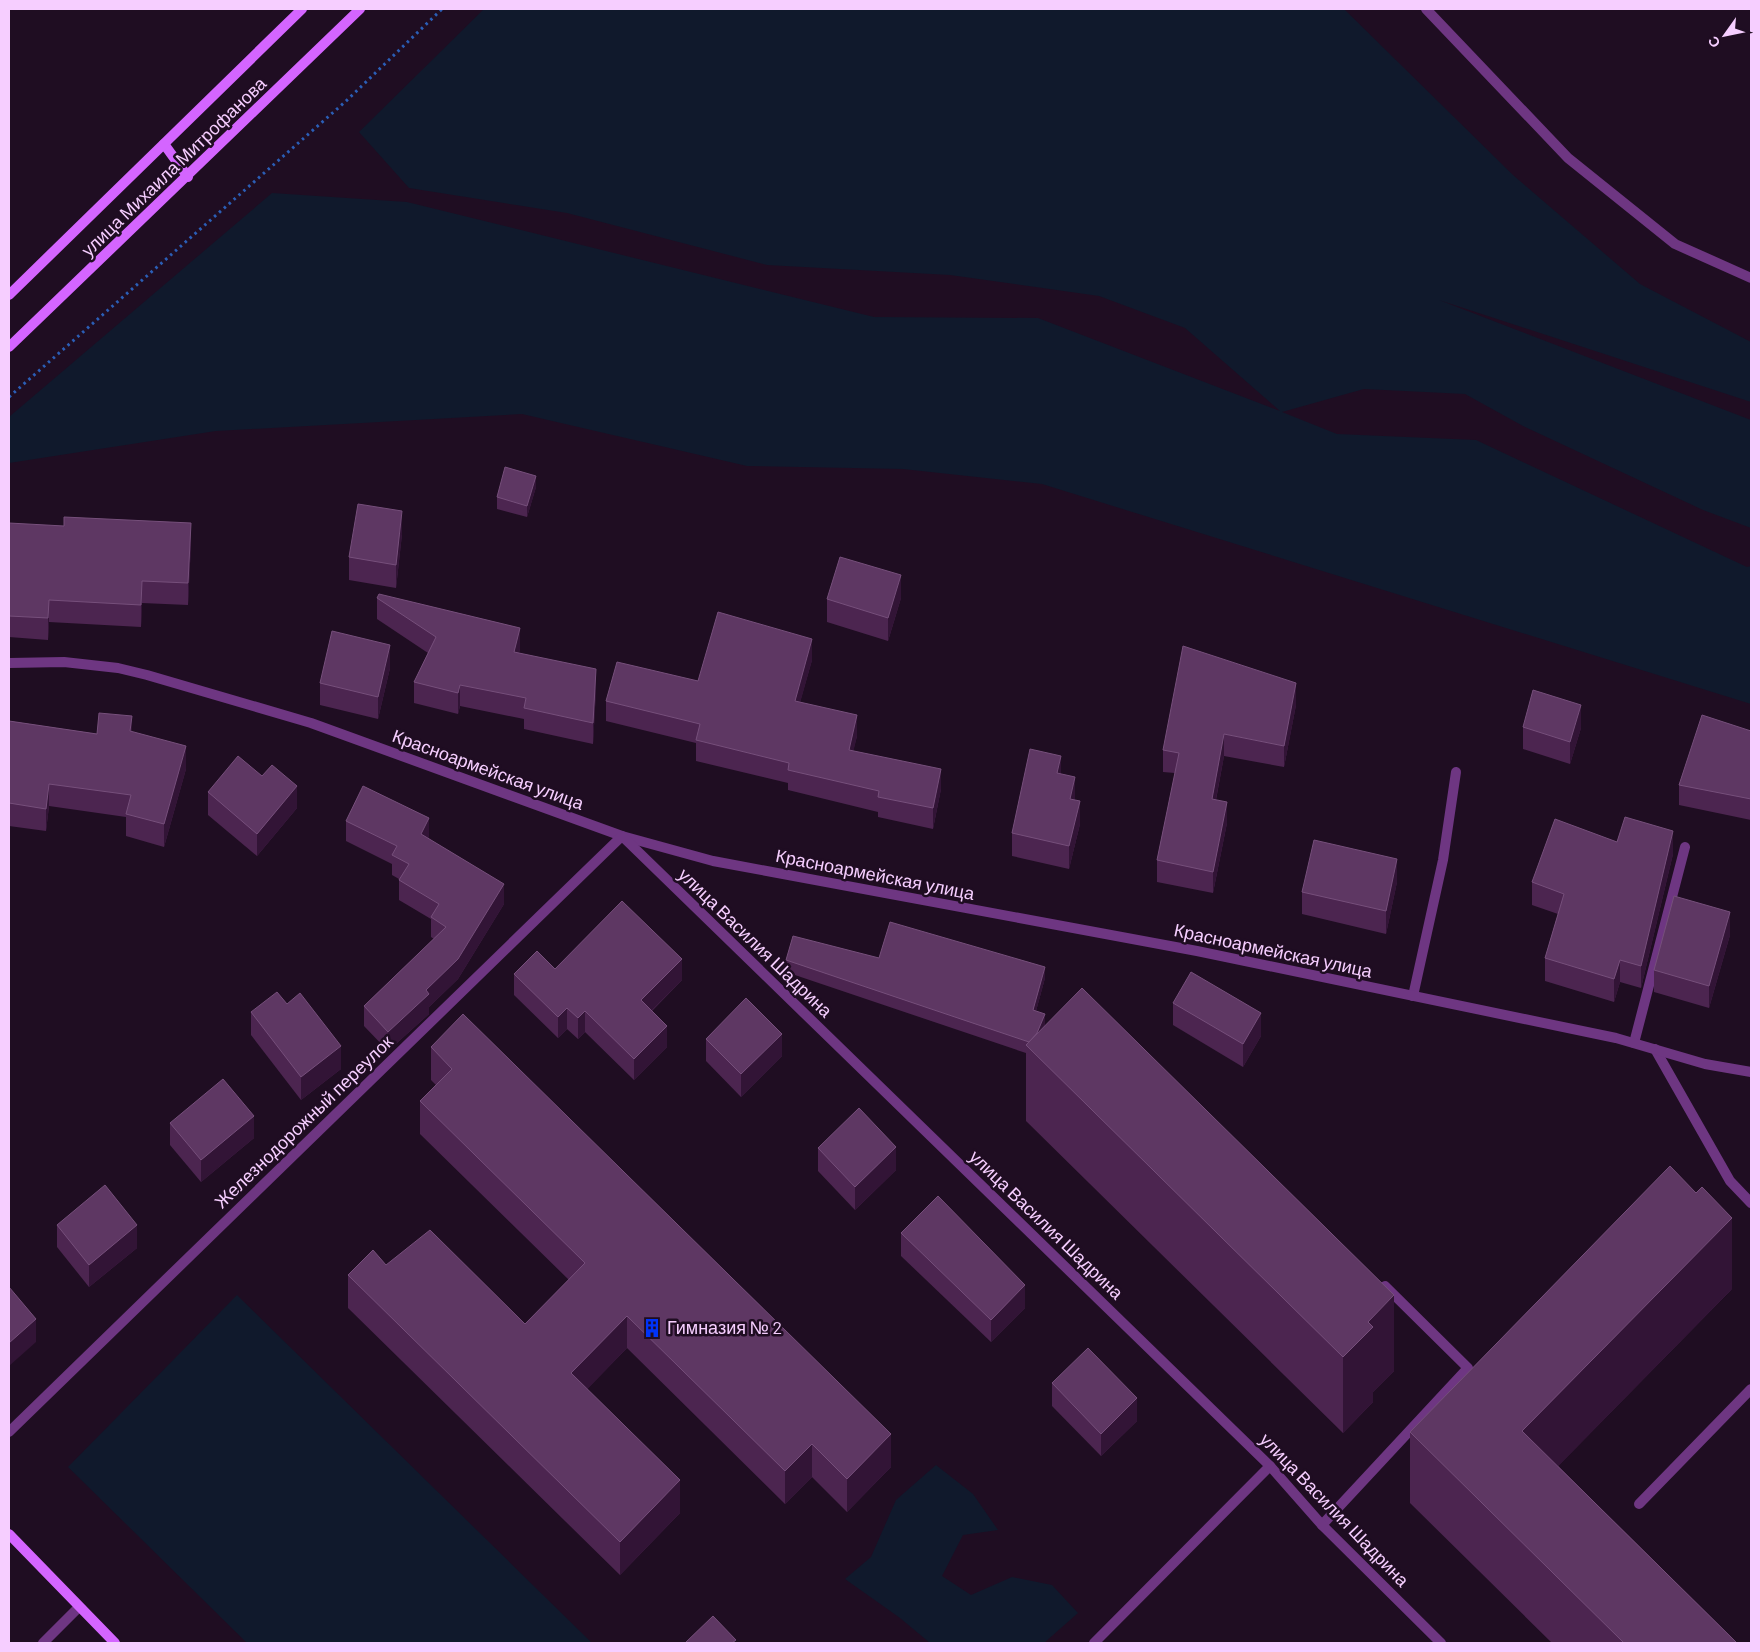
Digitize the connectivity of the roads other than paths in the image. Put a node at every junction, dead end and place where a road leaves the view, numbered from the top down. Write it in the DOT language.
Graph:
graph roads {
  1 [pos="302,9"];
  2 [pos="360,9"];
  3 [pos="1426,9"];
  4 [pos="164,144"];
  5 [pos="188,177"];
  6 [pos="1751,278"];
  7 [pos="9,295"];
  8 [pos="9,347"];
  9 [pos="9,663"];
  10 [pos="1456,772"];
  11 [pos="622,836"];
  12 [pos="1684,847"];
  13 [pos="1412,996"];
  14 [pos="1634,1043"];
  15 [pos="1655,1049"];
  16 [pos="1751,1072"];
  17 [pos="1751,1203"];
  18 [pos="1376,1278"];
  19 [pos="1751,1389"];
  20 [pos="9,1432"];
  21 [pos="1270,1466"];
  22 [pos="1639,1504"];
  23 [pos="1322,1525"];
  24 [pos="9,1534"];
  25 [pos="79,1607"];
  26 [pos="43,1643"];
  27 [pos="115,1643"];
  28 [pos="1094,1643"];
  29 [pos="1441,1643"];
  1 -- 4 [label="main road, улица Михаила Митрофанова"];
  2 -- 5 [label="main road, улица Михаила Митрофанова"];
  3 -- 6 [label="street"];
  4 -- 5 [label="main road"];
  4 -- 7 [label="main road, улица Михаила Митрофанова"];
  5 -- 8 [label="main road, улица Михаила Митрофанова"];
  9 -- 11 [label="street, Красноармейская улица"];
  10 -- 13 [label="street"];
  11 -- 13 [label="street, Красноармейская улица"];
  11 -- 20 [label="street, Железнодорожный переулок"];
  11 -- 21 [label="street, улица Василия Шадрина"];
  12 -- 14 [label="street"];
  13 -- 14 [label="street, Красноармейская улица"];
  14 -- 15 [label="street, Красноармейская улица"];
  15 -- 16 [label="street, Красноармейская улица"];
  15 -- 17 [label="street"];
  18 -- 23 [label="street"];
  19 -- 22 [label="street"];
  21 -- 23 [label="street, улица Василия Шадрина"];
  21 -- 28 [label="street"];
  23 -- 29 [label="street, улица Василия Шадрина"];
  24 -- 25 [label="main road"];
  25 -- 26 [label="street"];
  25 -- 27 [label="main road"];
}
